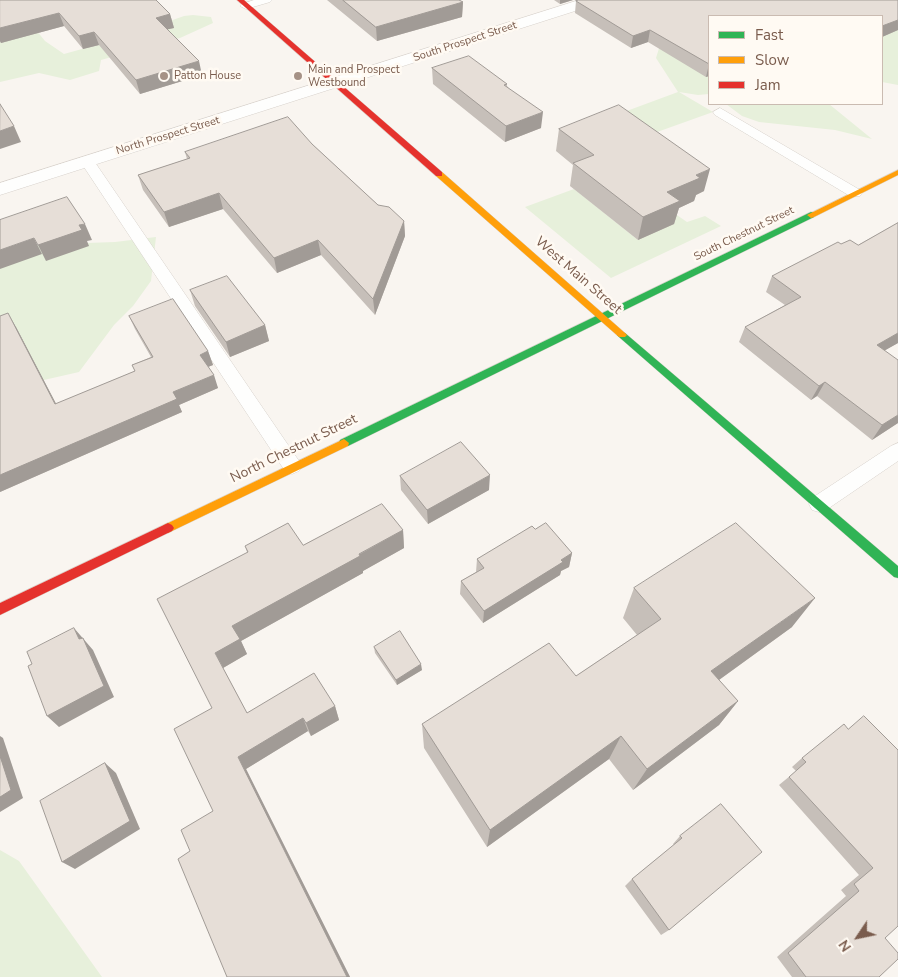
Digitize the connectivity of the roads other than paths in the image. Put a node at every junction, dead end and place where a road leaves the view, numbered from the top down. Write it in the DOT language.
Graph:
graph roads {
  1 [pos="266,0"];
  2 [pos="595,0"];
  3 [pos="243,3"];
  4 [pos="336,83"];
  5 [pos="720,112"];
  6 [pos="86,162"];
  7 [pos="898,172"];
  8 [pos="0,190"];
  9 [pos="855,193"];
  10 [pos="601,318"];
  11 [pos="898,451"];
  12 [pos="292,466"];
  13 [pos="819,504"];
  14 [pos="898,573"];
  15 [pos="0,609"];
  1 -- 3 [label="lane"];
  2 -- 4 [label="street, South Prospect Street"];
  3 -- 4 [label="main road, West Main Street"];
  4 -- 6 [label="street, North Prospect Street"];
  4 -- 10 [label="main road, West Main Street"];
  5 -- 9 [label="lane"];
  6 -- 8 [label="street, North Prospect Street"];
  6 -- 12 [label="lane"];
  7 -- 9 [label="main road, South Chestnut Street"];
  9 -- 10 [label="main road, South Chestnut Street"];
  10 -- 12 [label="main road, North Chestnut Street"];
  10 -- 13 [label="main road, West Main Street"];
  11 -- 13 [label="lane"];
  12 -- 15 [label="main road, North Chestnut Street"];
  13 -- 14 [label="main road, West Main Street"];
}
